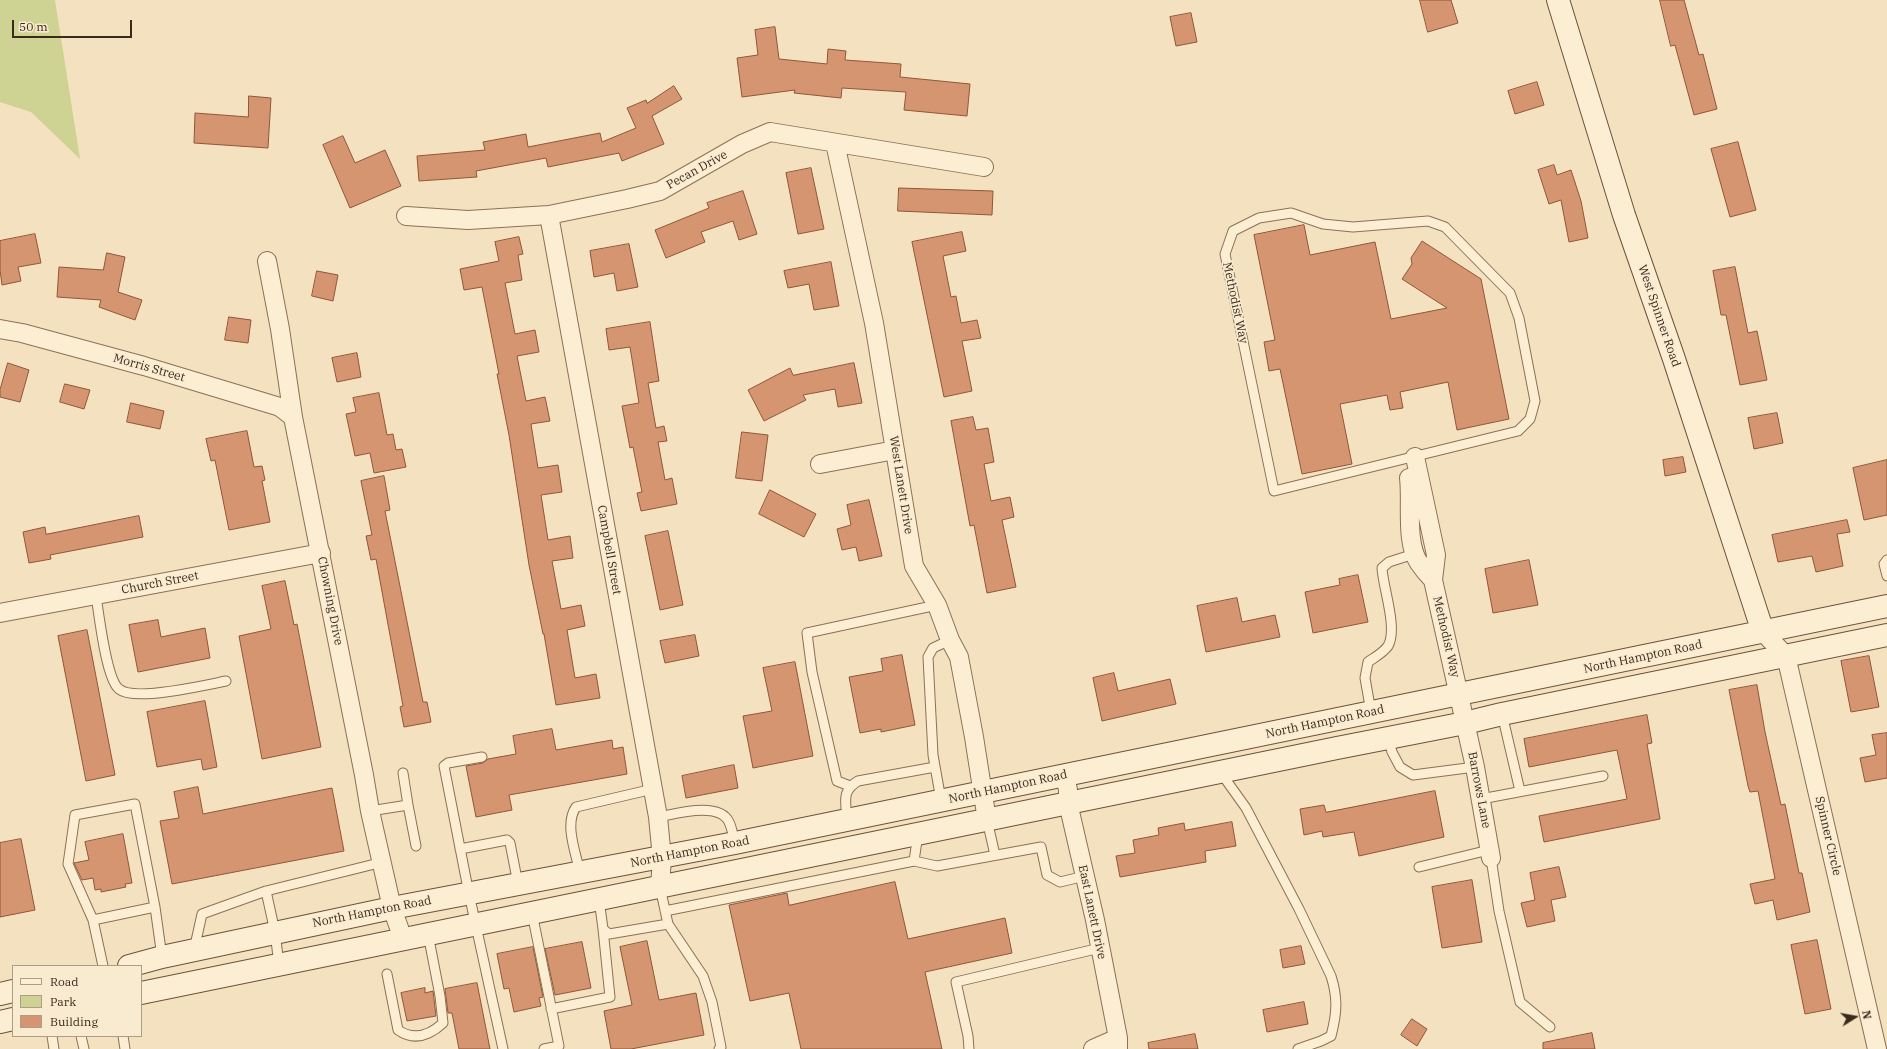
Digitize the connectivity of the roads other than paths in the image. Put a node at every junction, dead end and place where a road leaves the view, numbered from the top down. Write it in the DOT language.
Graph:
graph roads {
  1 [pos="1558,0"];
  2 [pos="835,143"];
  3 [pos="984,167"];
  4 [pos="549,215"];
  5 [pos="406,216"];
  6 [pos="267,261"];
  7 [pos="0,329"];
  8 [pos="293,417"];
  9 [pos="896,450"];
  10 [pos="1411,458"];
  11 [pos="820,464"];
  12 [pos="321,553"];
  13 [pos="1414,554"];
  14 [pos="1887,560"];
  15 [pos="1887,576"];
  16 [pos="1433,580"];
  17 [pos="96,596"];
  18 [pos="937,605"];
  19 [pos="1887,606"];
  20 [pos="0,613"];
  21 [pos="1763,632"];
  22 [pos="1887,635"];
  23 [pos="950,640"];
  24 [pos="1786,656"];
  25 [pos="226,681"];
  26 [pos="1507,684"];
  27 [pos="1459,694"];
  28 [pos="1371,712"];
  29 [pos="1508,713"];
  30 [pos="1465,723"];
  31 [pos="1388,737"];
  32 [pos="482,757"];
  33 [pos="935,767"];
  34 [pos="1475,767"];
  35 [pos="1220,772"];
  36 [pos="403,773"];
  37 [pos="1065,775"];
  38 [pos="1603,776"];
  39 [pos="850,786"];
  40 [pos="653,789"];
  41 [pos="1520,791"];
  42 [pos="983,792"];
  43 [pos="1482,800"];
  44 [pos="941,801"];
  45 [pos="1068,803"];
  46 [pos="408,805"];
  47 [pos="912,806"];
  48 [pos="370,811"];
  49 [pos="658,817"];
  50 [pos="847,820"];
  51 [pos="987,820"];
  52 [pos="918,834"];
  53 [pos="756,839"];
  54 [pos="735,843"];
  55 [pos="416,846"];
  56 [pos="460,849"];
  57 [pos="1490,854"];
  58 [pos="995,855"];
  59 [pos="662,858"];
  60 [pos="914,861"];
  61 [pos="383,862"];
  62 [pos="762,866"];
  63 [pos="1419,867"];
  64 [pos="580,873"];
  65 [pos="1085,876"];
  66 [pos="518,884"];
  67 [pos="660,887"];
  68 [pos="266,891"];
  69 [pos="469,894"];
  70 [pos="599,899"];
  71 [pos="155,907"];
  72 [pos="392,908"];
  73 [pos="665,911"];
  74 [pos="532,913"];
  75 [pos="93,920"];
  76 [pos="475,924"];
  77 [pos="668,924"];
  78 [pos="603,929"];
  79 [pos="275,932"];
  80 [pos="428,934"];
  81 [pos="403,938"];
  82 [pos="1100,948"];
  83 [pos="202,949"];
  84 [pos="162,957"];
  85 [pos="103,965"];
  86 [pos="133,965"];
  87 [pos="279,965"];
  88 [pos="387,974"];
  89 [pos="216,978"];
  90 [pos="12,991"];
  91 [pos="142,993"];
  92 [pos="0,994"];
  93 [pos="551,1009"];
  94 [pos="12,1020"];
  95 [pos="0,1022"];
  96 [pos="1550,1027"];
  97 [pos="52,1037"];
  98 [pos="81,1037"];
  99 [pos="123,1037"];
  100 [pos="1118,1044"];
  101 [pos="54,1049"];
  102 [pos="84,1049"];
  103 [pos="125,1049"];
  104 [pos="503,1049"];
  105 [pos="544,1049"];
  106 [pos="719,1049"];
  107 [pos="969,1049"];
  108 [pos="1092,1049"];
  109 [pos="1298,1049"];
  110 [pos="1877,1049"];
  1 -- 21 [label="main road, West Spinner Road"];
  2 -- 3 [label="street, Pecan Drive"];
  2 -- 4 [label="street, Pecan Drive"];
  2 -- 9 [label="street, West Lanett Drive"];
  4 -- 5 [label="street, Pecan Drive"];
  4 -- 40 [label="street, Campbell Street"];
  6 -- 8 [label="street, Chowning Drive"];
  7 -- 8 [label="street, Morris Street"];
  8 -- 12 [label="street, Chowning Drive"];
  9 -- 11 [label="street"];
  9 -- 18 [label="street, West Lanett Drive"];
  10 -- 10 [label="lane, Methodist Way"];
  10 -- 13 [label="street, Methodist Way"];
  10 -- 16 [label="street, Methodist Way"];
  12 -- 17 [label="street, Church Street"];
  12 -- 48 [label="street, Chowning Drive"];
  13 -- 16 [label="street, Methodist Way"];
  13 -- 28 [label="lane"];
  14 -- 15 [label="lane"];
  16 -- 27 [label="street, Methodist Way"];
  17 -- 20 [label="street, Church Street"];
  17 -- 25 [label="lane"];
  18 -- 23 [label="street, West Lanett Drive"];
  18 -- 39 [label="lane"];
  19 -- 21 [label="main road, North Hampton Road"];
  21 -- 24 [label="street"];
  21 -- 26 [label="main road, North Hampton Road"];
  22 -- 24 [label="main road"];
  23 -- 33 [label="lane"];
  23 -- 42 [label="street, West Lanett Drive"];
  24 -- 29 [label="main road"];
  24 -- 110 [label="street, Spinner Circle"];
  26 -- 27 [label="main road, North Hampton Road"];
  26 -- 29 [label="main road"];
  27 -- 28 [label="main road, North Hampton Road"];
  27 -- 30 [label="street, Methodist Way"];
  28 -- 37 [label="main road, North Hampton Road"];
  29 -- 30 [label="main road"];
  29 -- 41 [label="lane"];
  30 -- 31 [label="main road"];
  30 -- 34 [label="street, Barrows Lane"];
  31 -- 34 [label="lane"];
  31 -- 35 [label="main road"];
  32 -- 56 [label="lane"];
  33 -- 39 [label="lane"];
  33 -- 44 [label="lane"];
  34 -- 43 [label="street, Barrows Lane"];
  35 -- 45 [label="main road"];
  35 -- 109 [label="lane"];
  36 -- 46 [label="lane"];
  37 -- 42 [label="main road, North Hampton Road"];
  37 -- 45 [label="street, East Lanett Drive"];
  38 -- 41 [label="lane"];
  39 -- 50 [label="lane"];
  40 -- 49 [label="street, Campbell Street"];
  40 -- 64 [label="lane"];
  41 -- 43 [label="lane"];
  42 -- 44 [label="main road, North Hampton Road"];
  42 -- 51 [label="street, West Lanett Drive"];
  43 -- 57 [label="street, Barrows Lane"];
  44 -- 47 [label="main road, North Hampton Road"];
  45 -- 51 [label="main road"];
  45 -- 65 [label="street, East Lanett Drive"];
  46 -- 48 [label="lane"];
  46 -- 55 [label="lane"];
  47 -- 50 [label="main road, North Hampton Road"];
  47 -- 52 [label="main road"];
  48 -- 61 [label="street, Chowning Drive"];
  49 -- 54 [label="lane"];
  49 -- 59 [label="street, Campbell Street"];
  50 -- 53 [label="main road, North Hampton Road"];
  51 -- 52 [label="main road"];
  51 -- 58 [label="lane"];
  52 -- 60 [label="lane"];
  52 -- 62 [label="main road"];
  53 -- 54 [label="main road, North Hampton Road"];
  53 -- 62 [label="main road"];
  54 -- 59 [label="main road, North Hampton Road"];
  56 -- 66 [label="lane"];
  56 -- 69 [label="lane"];
  57 -- 63 [label="lane"];
  57 -- 96 [label="lane"];
  58 -- 60 [label="lane"];
  58 -- 65 [label="lane"];
  59 -- 64 [label="main road, North Hampton Road"];
  59 -- 67 [label="street, Campbell Street"];
  60 -- 73 [label="lane"];
  61 -- 68 [label="lane"];
  61 -- 72 [label="street, Chowning Drive"];
  62 -- 67 [label="main road"];
  64 -- 66 [label="main road, North Hampton Road"];
  65 -- 82 [label="street, East Lanett Drive"];
  66 -- 69 [label="main road, North Hampton Road"];
  67 -- 70 [label="main road"];
  67 -- 73 [label="lane"];
  68 -- 79 [label="lane"];
  68 -- 83 [label="lane"];
  69 -- 72 [label="main road, North Hampton Road"];
  69 -- 76 [label="lane"];
  70 -- 74 [label="main road"];
  70 -- 78 [label="lane"];
  71 -- 75 [label="lane"];
  71 -- 75 [label="lane"];
  71 -- 84 [label="lane"];
  72 -- 79 [label="main road, North Hampton Road"];
  72 -- 81 [label="street, Chowning Drive"];
  73 -- 77 [label="lane"];
  74 -- 76 [label="main road"];
  74 -- 93 [label="lane"];
  75 -- 85 [label="lane"];
  76 -- 80 [label="main road"];
  76 -- 104 [label="lane"];
  77 -- 78 [label="lane"];
  77 -- 106 [label="lane"];
  78 -- 93 [label="lane"];
  79 -- 83 [label="main road, North Hampton Road"];
  79 -- 87 [label="lane"];
  80 -- 81 [label="main road"];
  80 -- 88 [label="lane"];
  81 -- 87 [label="main road"];
  82 -- 100 [label="street, East Lanett Drive"];
  82 -- 107 [label="lane"];
  83 -- 84 [label="main road, North Hampton Road"];
  83 -- 89 [label="main road"];
  84 -- 86 [label="main road, North Hampton Road"];
  87 -- 89 [label="main road"];
  89 -- 91 [label="main road"];
  90 -- 92 [label="main road"];
  93 -- 105 [label="lane"];
  94 -- 95 [label="main road"];
  97 -- 101 [label="lane"];
  98 -- 102 [label="lane"];
  99 -- 103 [label="lane"];
  100 -- 108 [label="street"];
}
